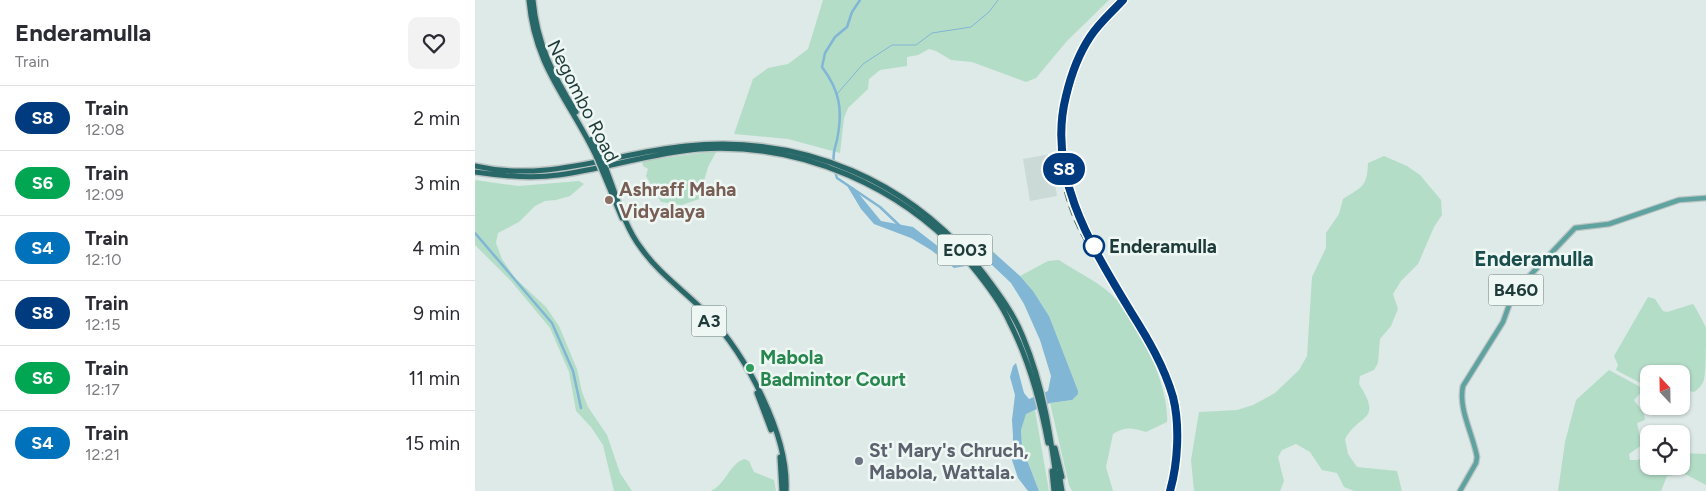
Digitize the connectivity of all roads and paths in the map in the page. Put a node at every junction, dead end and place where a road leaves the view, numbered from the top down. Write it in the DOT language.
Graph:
graph roads {
  1 [pos="529,0"];
  2 [pos="533,0"];
  3 [pos="599,157"];
  4 [pos="813,159"];
  5 [pos="475,166"];
  6 [pos="475,172"];
  7 [pos="1706,198"];
  8 [pos="1044,410"];
  9 [pos="1048,419"];
  10 [pos="1051,431"];
  11 [pos="784,491"];
  12 [pos="1054,491"];
  13 [pos="1061,491"];
  14 [pos="1460,491"];
  1 -- 3 [label="highway, Negombo Road / A3"];
  2 -- 3 [label="highway, Negombo Road / A3"];
  3 -- 11 [label="highway, Negombo Road / A3, bridge"];
  4 -- 5 [label="highway, E003"];
  4 -- 6 [label="highway, E003"];
  4 -- 8 [label="highway, E003"];
  7 -- 14 [label="main road, B460"];
  8 -- 9 [label="highway, E003"];
  8 -- 12 [label="highway, E003"];
  9 -- 10 [label="highway"];
  9 -- 13 [label="highway, E003"];
  10 -- 13 [label="highway"];
  10 -- 13 [label="highway"];
}
